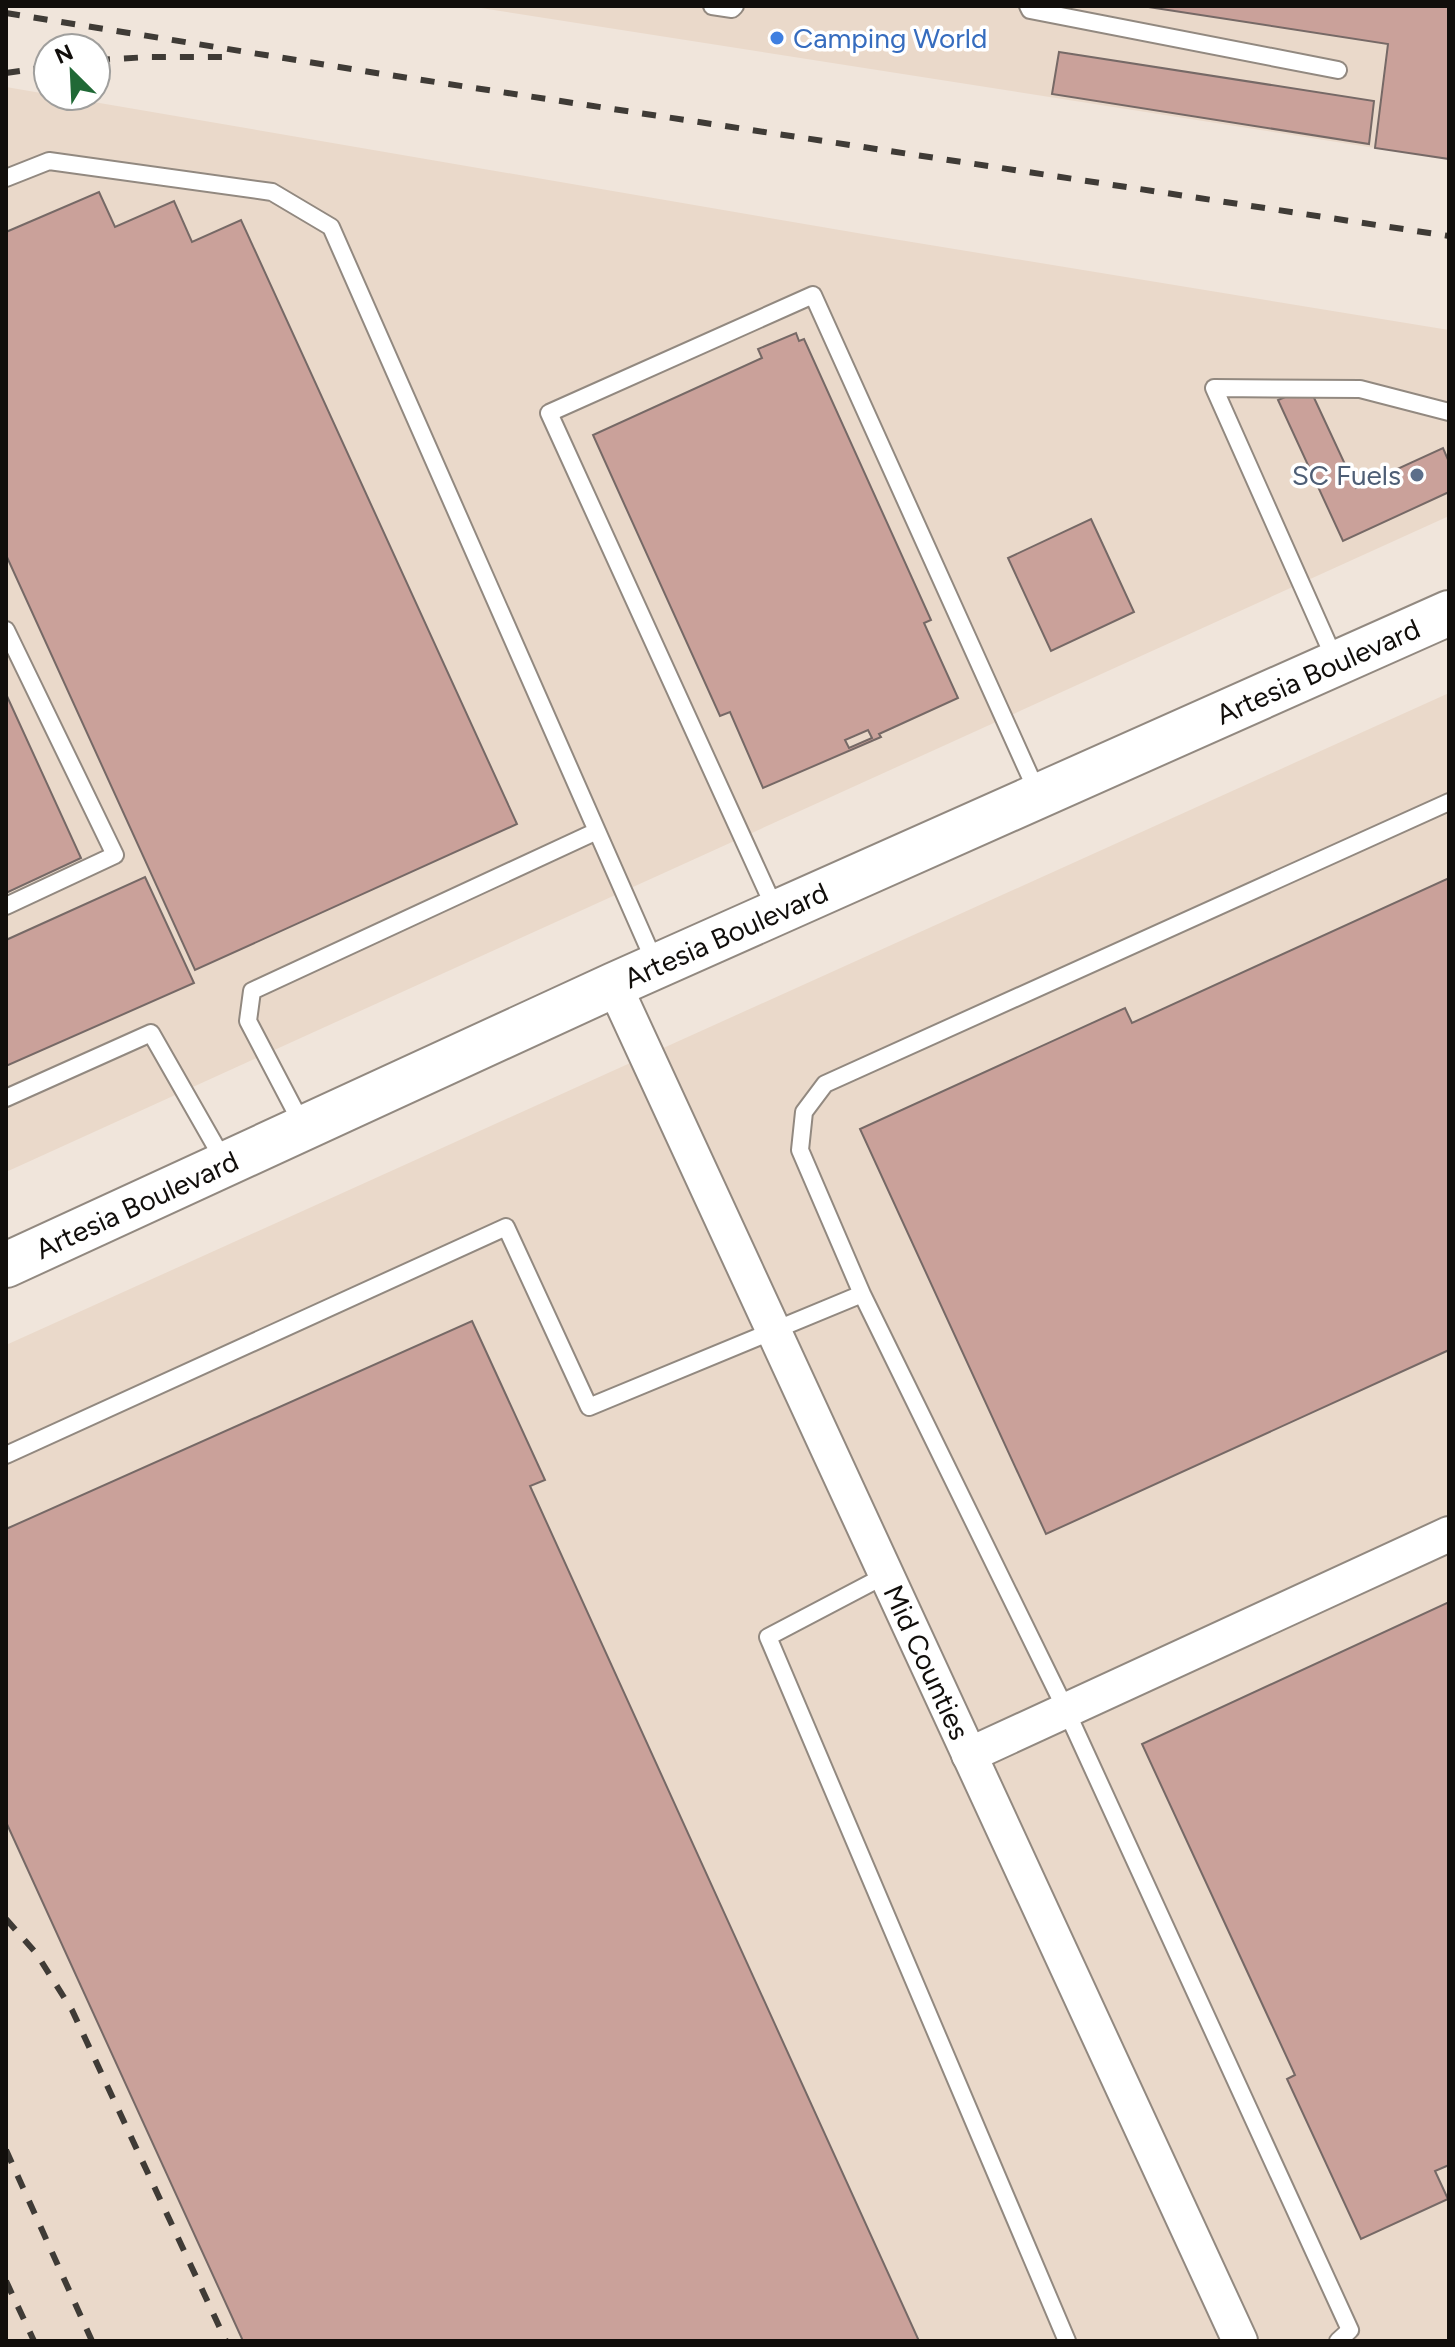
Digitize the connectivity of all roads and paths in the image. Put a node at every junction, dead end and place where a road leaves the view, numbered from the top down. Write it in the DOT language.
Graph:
graph roads {
  1 [pos="712,6"];
  2 [pos="735,6"];
  3 [pos="1028,6"];
  4 [pos="1338,70"];
  5 [pos="6,178"];
  6 [pos="1449,412"];
  7 [pos="1449,613"];
  8 [pos="6,630"];
  9 [pos="1337,663"];
  10 [pos="1039,796"];
  11 [pos="1449,802"];
  12 [pos="597,831"];
  13 [pos="6,906"];
  14 [pos="776,913"];
  15 [pos="656,966"];
  16 [pos="614,985"];
  17 [pos="6,1098"];
  18 [pos="304,1128"];
  19 [pos="226,1164"];
  20 [pos="6,1265"];
  21 [pos="862,1294"];
  22 [pos="774,1330"];
  23 [pos="6,1455"];
  24 [pos="1449,1534"];
  25 [pos="886,1575"];
  26 [pos="1066,1710"];
  27 [pos="969,1755"];
  28 [pos="1067,2341"];
  29 [pos="1240,2341"];
  30 [pos="1338,2341"];
  1 -- 2 [label="lane"];
  3 -- 4 [label="lane"];
  5 -- 12 [label="lane"];
  6 -- 9 [label="lane"];
  7 -- 9 [label="main road, Artesia Boulevard"];
  8 -- 13 [label="lane"];
  9 -- 10 [label="main road, Artesia Boulevard"];
  10 -- 14 [label="main road, Artesia Boulevard"];
  10 -- 14 [label="lane"];
  11 -- 21 [label="lane"];
  12 -- 15 [label="lane"];
  12 -- 18 [label="lane"];
  14 -- 15 [label="main road, Artesia Boulevard"];
  15 -- 16 [label="main road, Artesia Boulevard"];
  16 -- 18 [label="main road, Artesia Boulevard"];
  16 -- 22 [label="street, Mid Counties"];
  17 -- 19 [label="lane"];
  18 -- 19 [label="main road, Artesia Boulevard"];
  19 -- 20 [label="main road, Artesia Boulevard"];
  21 -- 22 [label="lane"];
  21 -- 26 [label="lane"];
  22 -- 23 [label="lane"];
  22 -- 25 [label="street, Mid Counties"];
  24 -- 26 [label="street"];
  25 -- 27 [label="street, Mid Counties"];
  25 -- 28 [label="lane"];
  26 -- 27 [label="street"];
  26 -- 30 [label="lane"];
  27 -- 29 [label="street, Mid Counties"];
}
